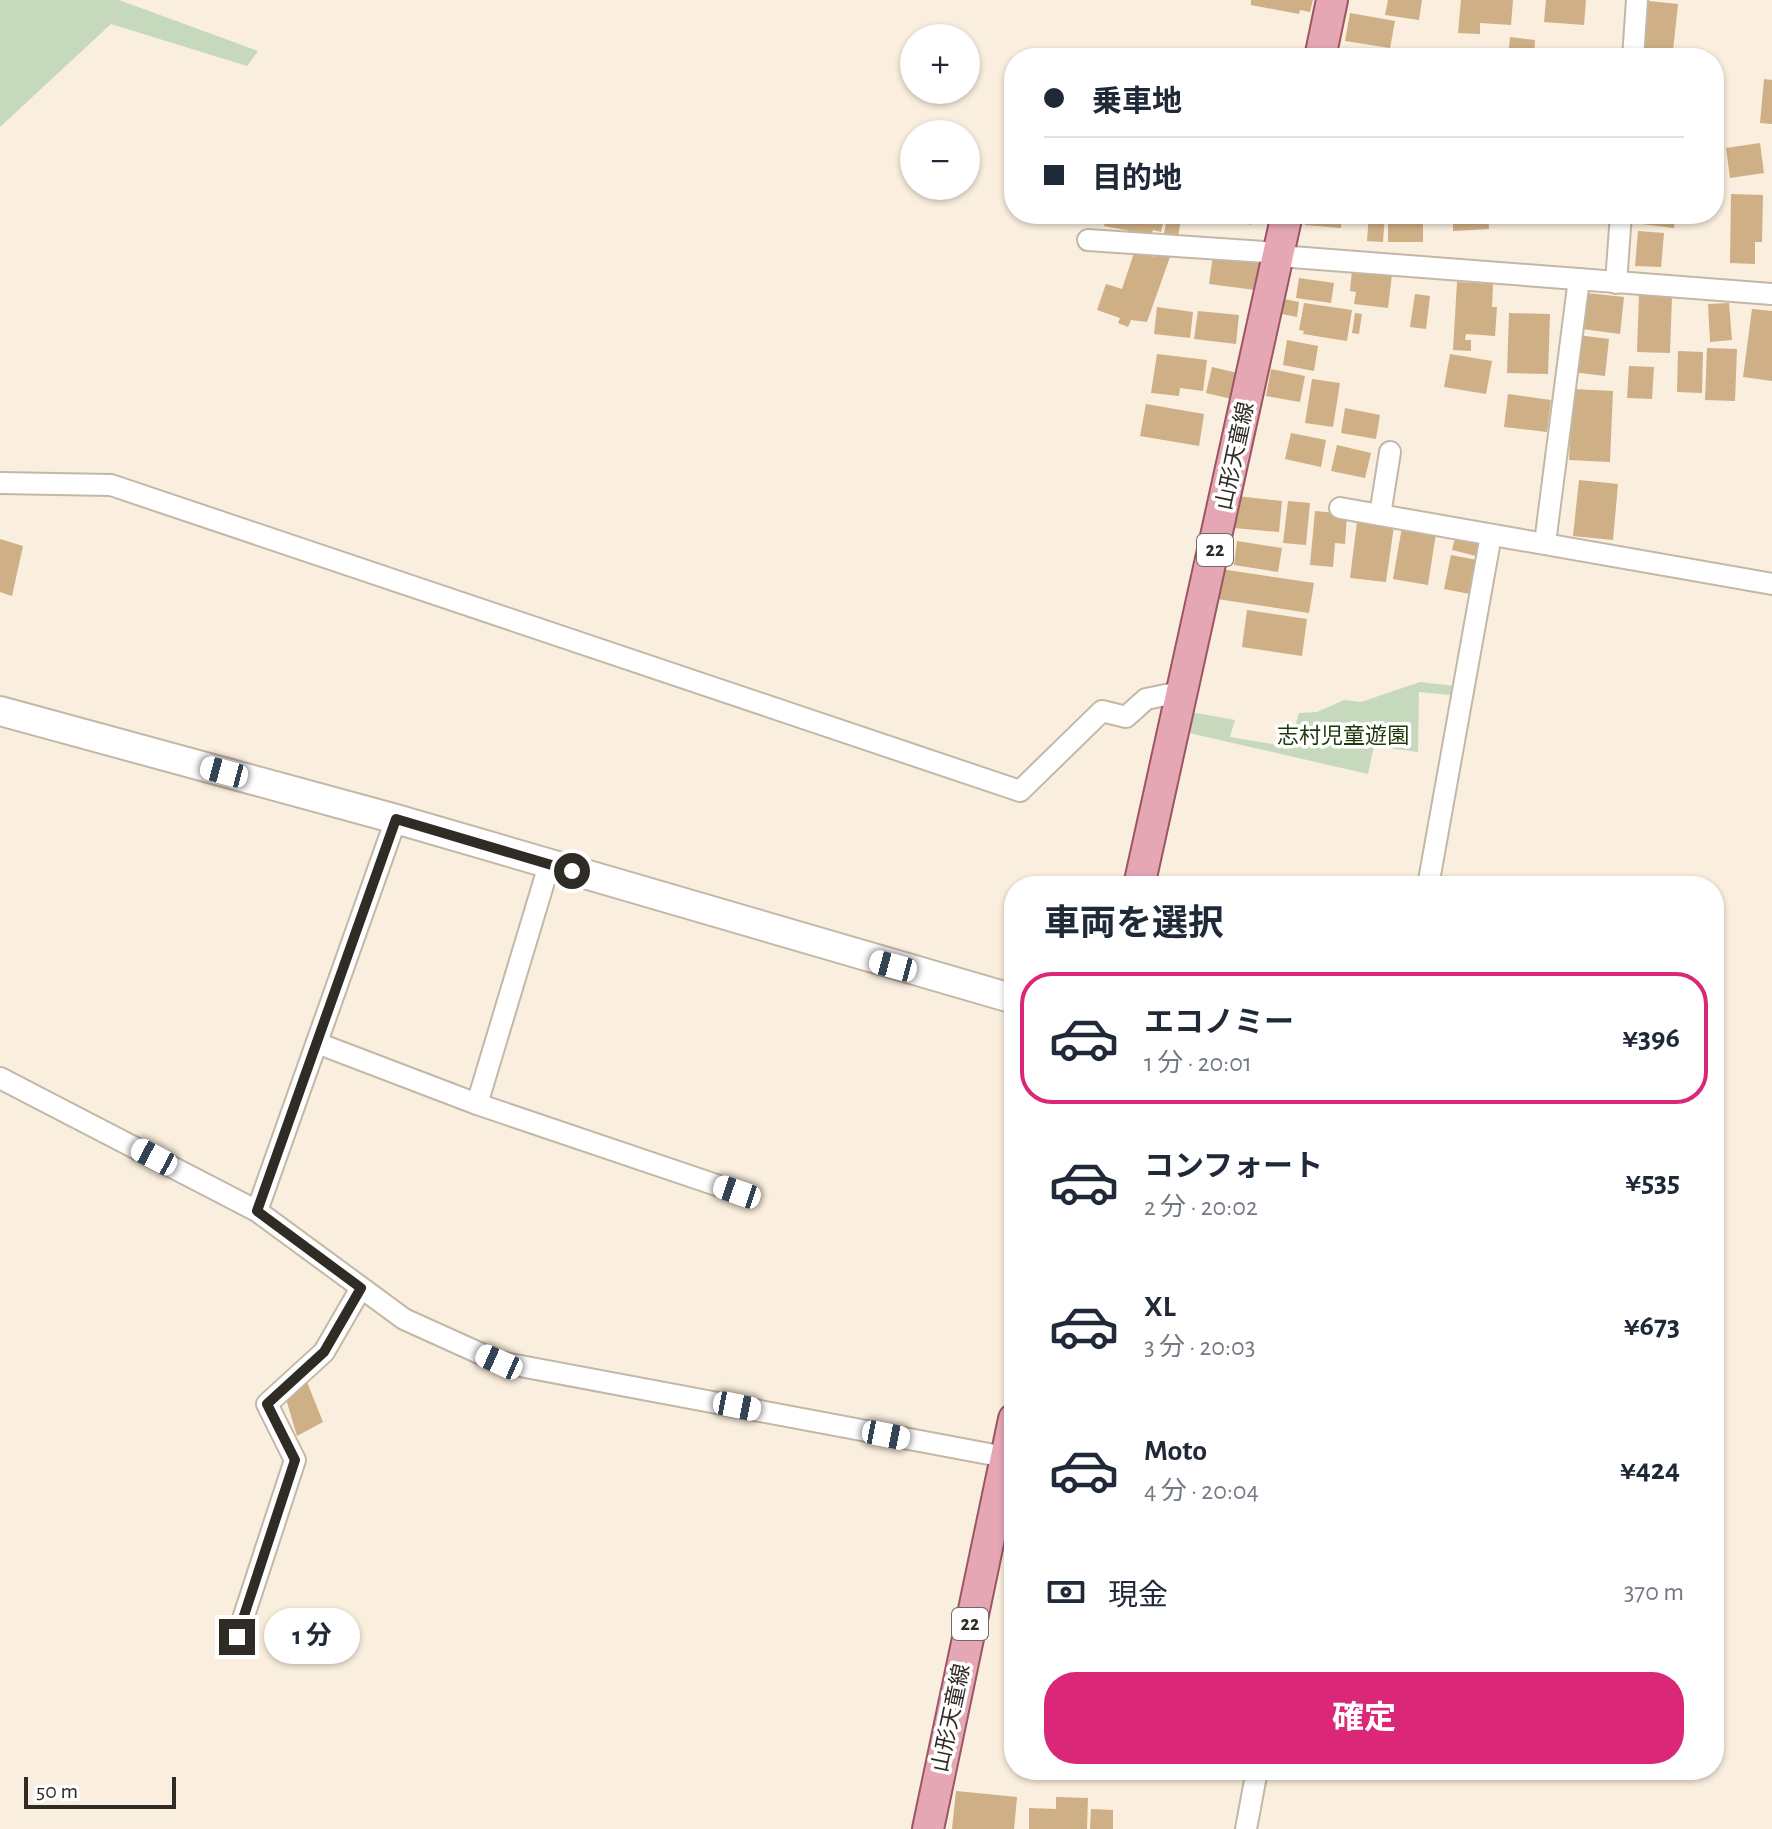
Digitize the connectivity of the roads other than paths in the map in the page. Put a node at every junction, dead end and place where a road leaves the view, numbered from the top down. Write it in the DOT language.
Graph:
graph roads {
  1 [pos="1332,0"];
  2 [pos="1637,0"];
  3 [pos="1322,48"];
  4 [pos="1634,48"];
  5 [pos="1285,224"];
  6 [pos="1620,224"];
  7 [pos="1088,240"];
  8 [pos="1279,255"];
  9 [pos="1579,279"];
  10 [pos="1616,283"];
  11 [pos="1772,294"];
  12 [pos="1390,452"];
  13 [pos="0,483"];
  14 [pos="1340,508"];
  15 [pos="1380,515"];
  16 [pos="1491,535"];
  17 [pos="1545,543"];
  18 [pos="1772,584"];
  19 [pos="1185,691"];
  20 [pos="0,711"];
  21 [pos="396,819"];
  22 [pos="549,865"];
  23 [pos="1141,876"];
  24 [pos="1430,876"];
  25 [pos="1004,996"];
  26 [pos="317,1043"];
  27 [pos="0,1078"];
  28 [pos="477,1104"];
  29 [pos="737,1192"];
  30 [pos="257,1211"];
  31 [pos="361,1288"];
  32 [pos="1004,1457"];
  33 [pos="1004,1462"];
  34 [pos="237,1637"];
  35 [pos="1255,1780"];
  36 [pos="928,1829"];
  37 [pos="1246,1829"];
  1 -- 3 [label="main road"];
  2 -- 4 [label="street"];
  5 -- 8 [label="main road, 山形天童線 / 22"];
  6 -- 10 [label="street"];
  7 -- 8 [label="street"];
  8 -- 9 [label="street"];
  8 -- 19 [label="main road, 山形天童線 / 22"];
  9 -- 10 [label="street"];
  9 -- 17 [label="street"];
  10 -- 11 [label="street"];
  12 -- 15 [label="street"];
  13 -- 19 [label="street"];
  14 -- 15 [label="street"];
  15 -- 16 [label="street"];
  16 -- 17 [label="street"];
  16 -- 24 [label="street"];
  17 -- 18 [label="street"];
  19 -- 23 [label="main road, 山形天童線 / 22"];
  20 -- 21 [label="street"];
  21 -- 22 [label="street"];
  21 -- 26 [label="street"];
  22 -- 25 [label="street"];
  22 -- 28 [label="street"];
  26 -- 28 [label="street"];
  26 -- 30 [label="street"];
  27 -- 30 [label="street"];
  28 -- 29 [label="street"];
  30 -- 31 [label="street"];
  31 -- 32 [label="street"];
  31 -- 34 [label="street"];
  33 -- 36 [label="main road, 山形天童線 / 22"];
  35 -- 37 [label="street"];
}
